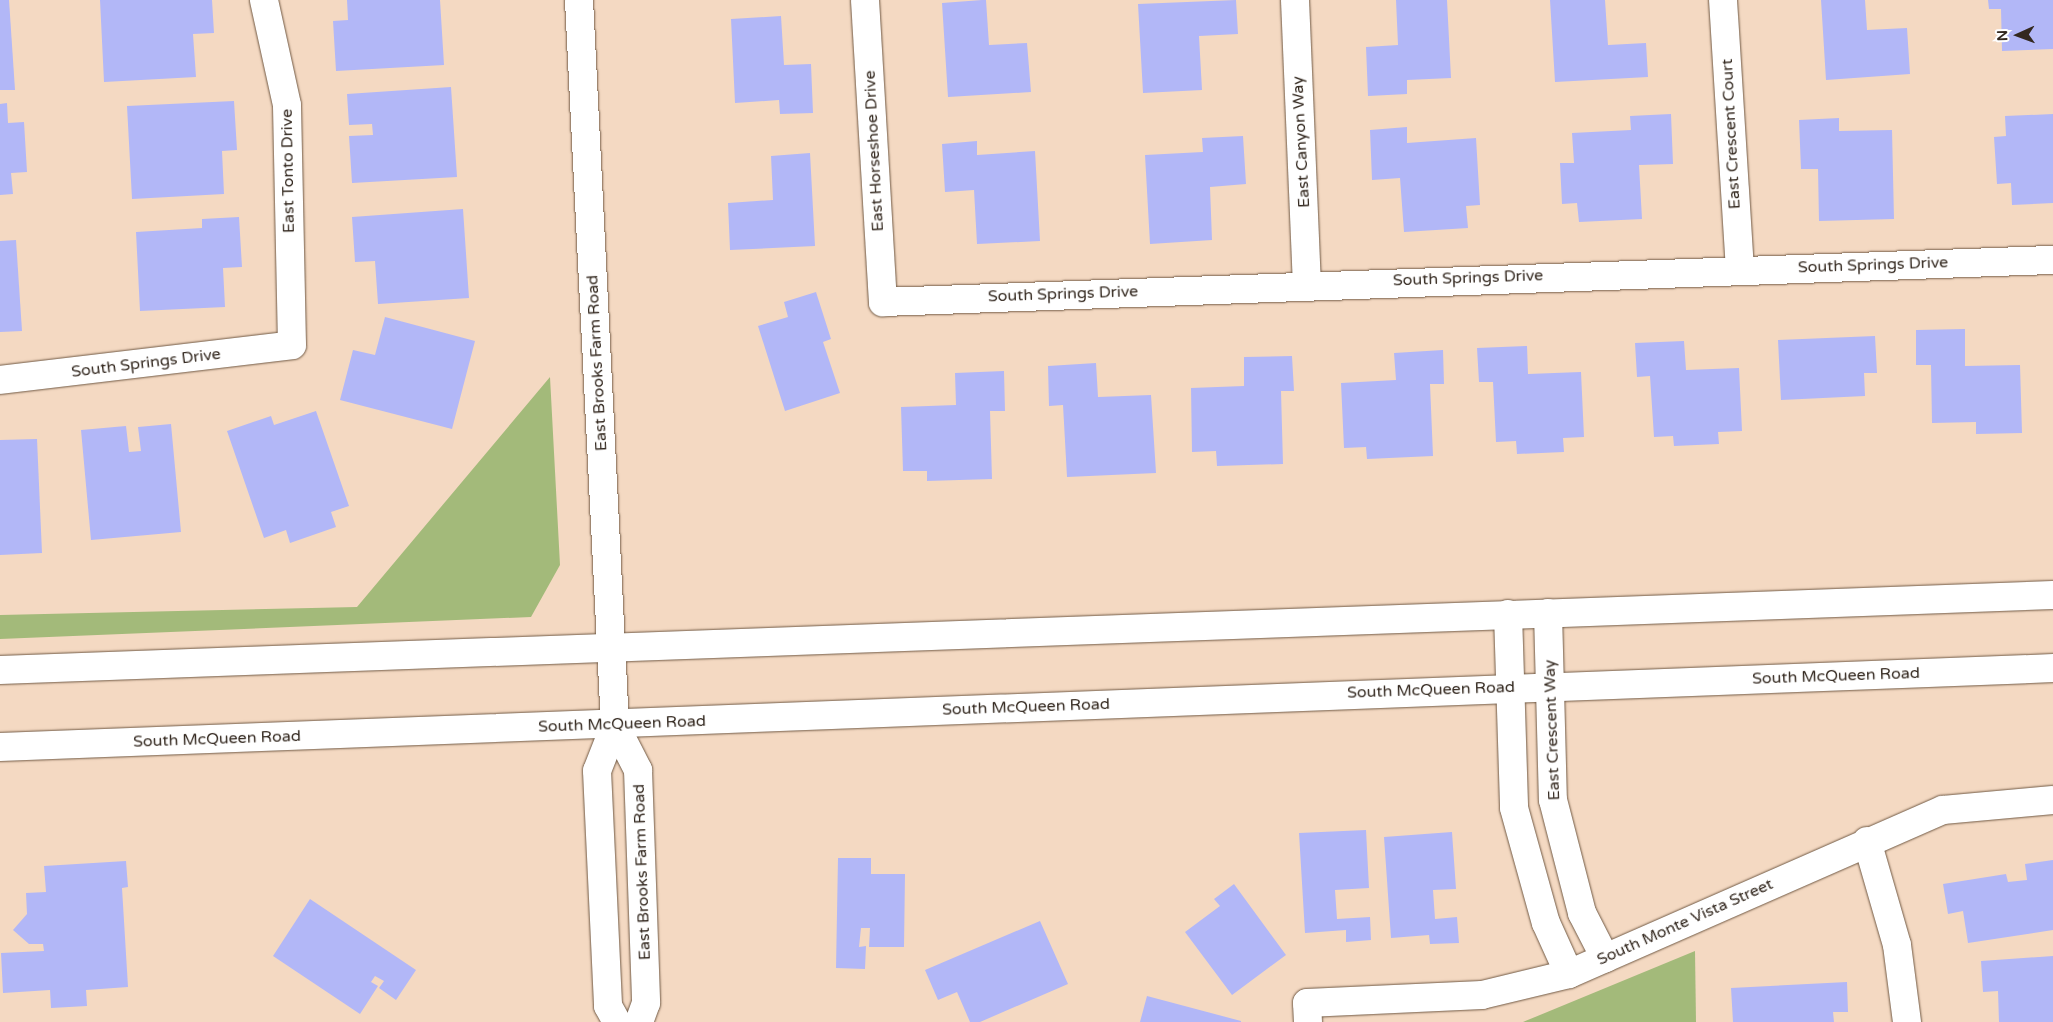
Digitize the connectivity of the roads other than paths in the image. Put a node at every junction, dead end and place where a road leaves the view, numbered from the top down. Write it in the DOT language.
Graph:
graph roads {
  1 [pos="264,0"];
  2 [pos="579,0"];
  3 [pos="865,0"];
  4 [pos="1294,0"];
  5 [pos="1723,0"];
  6 [pos="2053,260"];
  7 [pos="1740,268"];
  8 [pos="1308,284"];
  9 [pos="883,302"];
  10 [pos="292,345"];
  11 [pos="0,380"];
  12 [pos="2053,595"];
  13 [pos="1548,613"];
  14 [pos="1508,614"];
  15 [pos="611,648"];
  16 [pos="2053,668"];
  17 [pos="0,670"];
  18 [pos="1548,685"];
  19 [pos="1509,687"];
  20 [pos="616,725"];
  21 [pos="0,747"];
  22 [pos="2053,800"];
  23 [pos="1867,841"];
  24 [pos="643,896"];
  25 [pos="603,897"];
  26 [pos="1605,958"];
  27 [pos="1569,974"];
  28 [pos="1307,1012"];
  29 [pos="617,1022"];
  30 [pos="639,1022"];
  31 [pos="1907,1022"];
  1 -- 10 [label="street, East Tonto Drive"];
  2 -- 15 [label="street, East Brooks Farm Road"];
  3 -- 9 [label="street, East Horseshoe Drive"];
  4 -- 8 [label="street, East Canyon Way"];
  5 -- 7 [label="street, East Crescent Court"];
  6 -- 7 [label="street, South Springs Drive"];
  7 -- 8 [label="street, South Springs Drive"];
  8 -- 9 [label="street, South Springs Drive"];
  10 -- 11 [label="street, South Springs Drive"];
  12 -- 13 [label="street"];
  13 -- 14 [label="street"];
  13 -- 18 [label="street, East Crescent Way"];
  14 -- 15 [label="street"];
  14 -- 19 [label="street"];
  15 -- 17 [label="street"];
  15 -- 20 [label="street, East Brooks Farm Road"];
  16 -- 18 [label="street, South McQueen Road"];
  18 -- 19 [label="street, South McQueen Road"];
  18 -- 26 [label="street, East Crescent Way"];
  19 -- 20 [label="street, South McQueen Road"];
  19 -- 27 [label="street"];
  20 -- 21 [label="street, South McQueen Road"];
  20 -- 24 [label="street, East Brooks Farm Road"];
  20 -- 25 [label="street, East Brooks Farm Road"];
  22 -- 23 [label="street, South Monte Vista Street"];
  23 -- 26 [label="street, South Monte Vista Street"];
  23 -- 31 [label="street"];
  24 -- 25 [label="street"];
  24 -- 30 [label="street, East Brooks Farm Road"];
  25 -- 29 [label="street, East Brooks Farm Road"];
  26 -- 27 [label="street, South Monte Vista Street"];
  27 -- 28 [label="street, South Monte Vista Street"];
}
